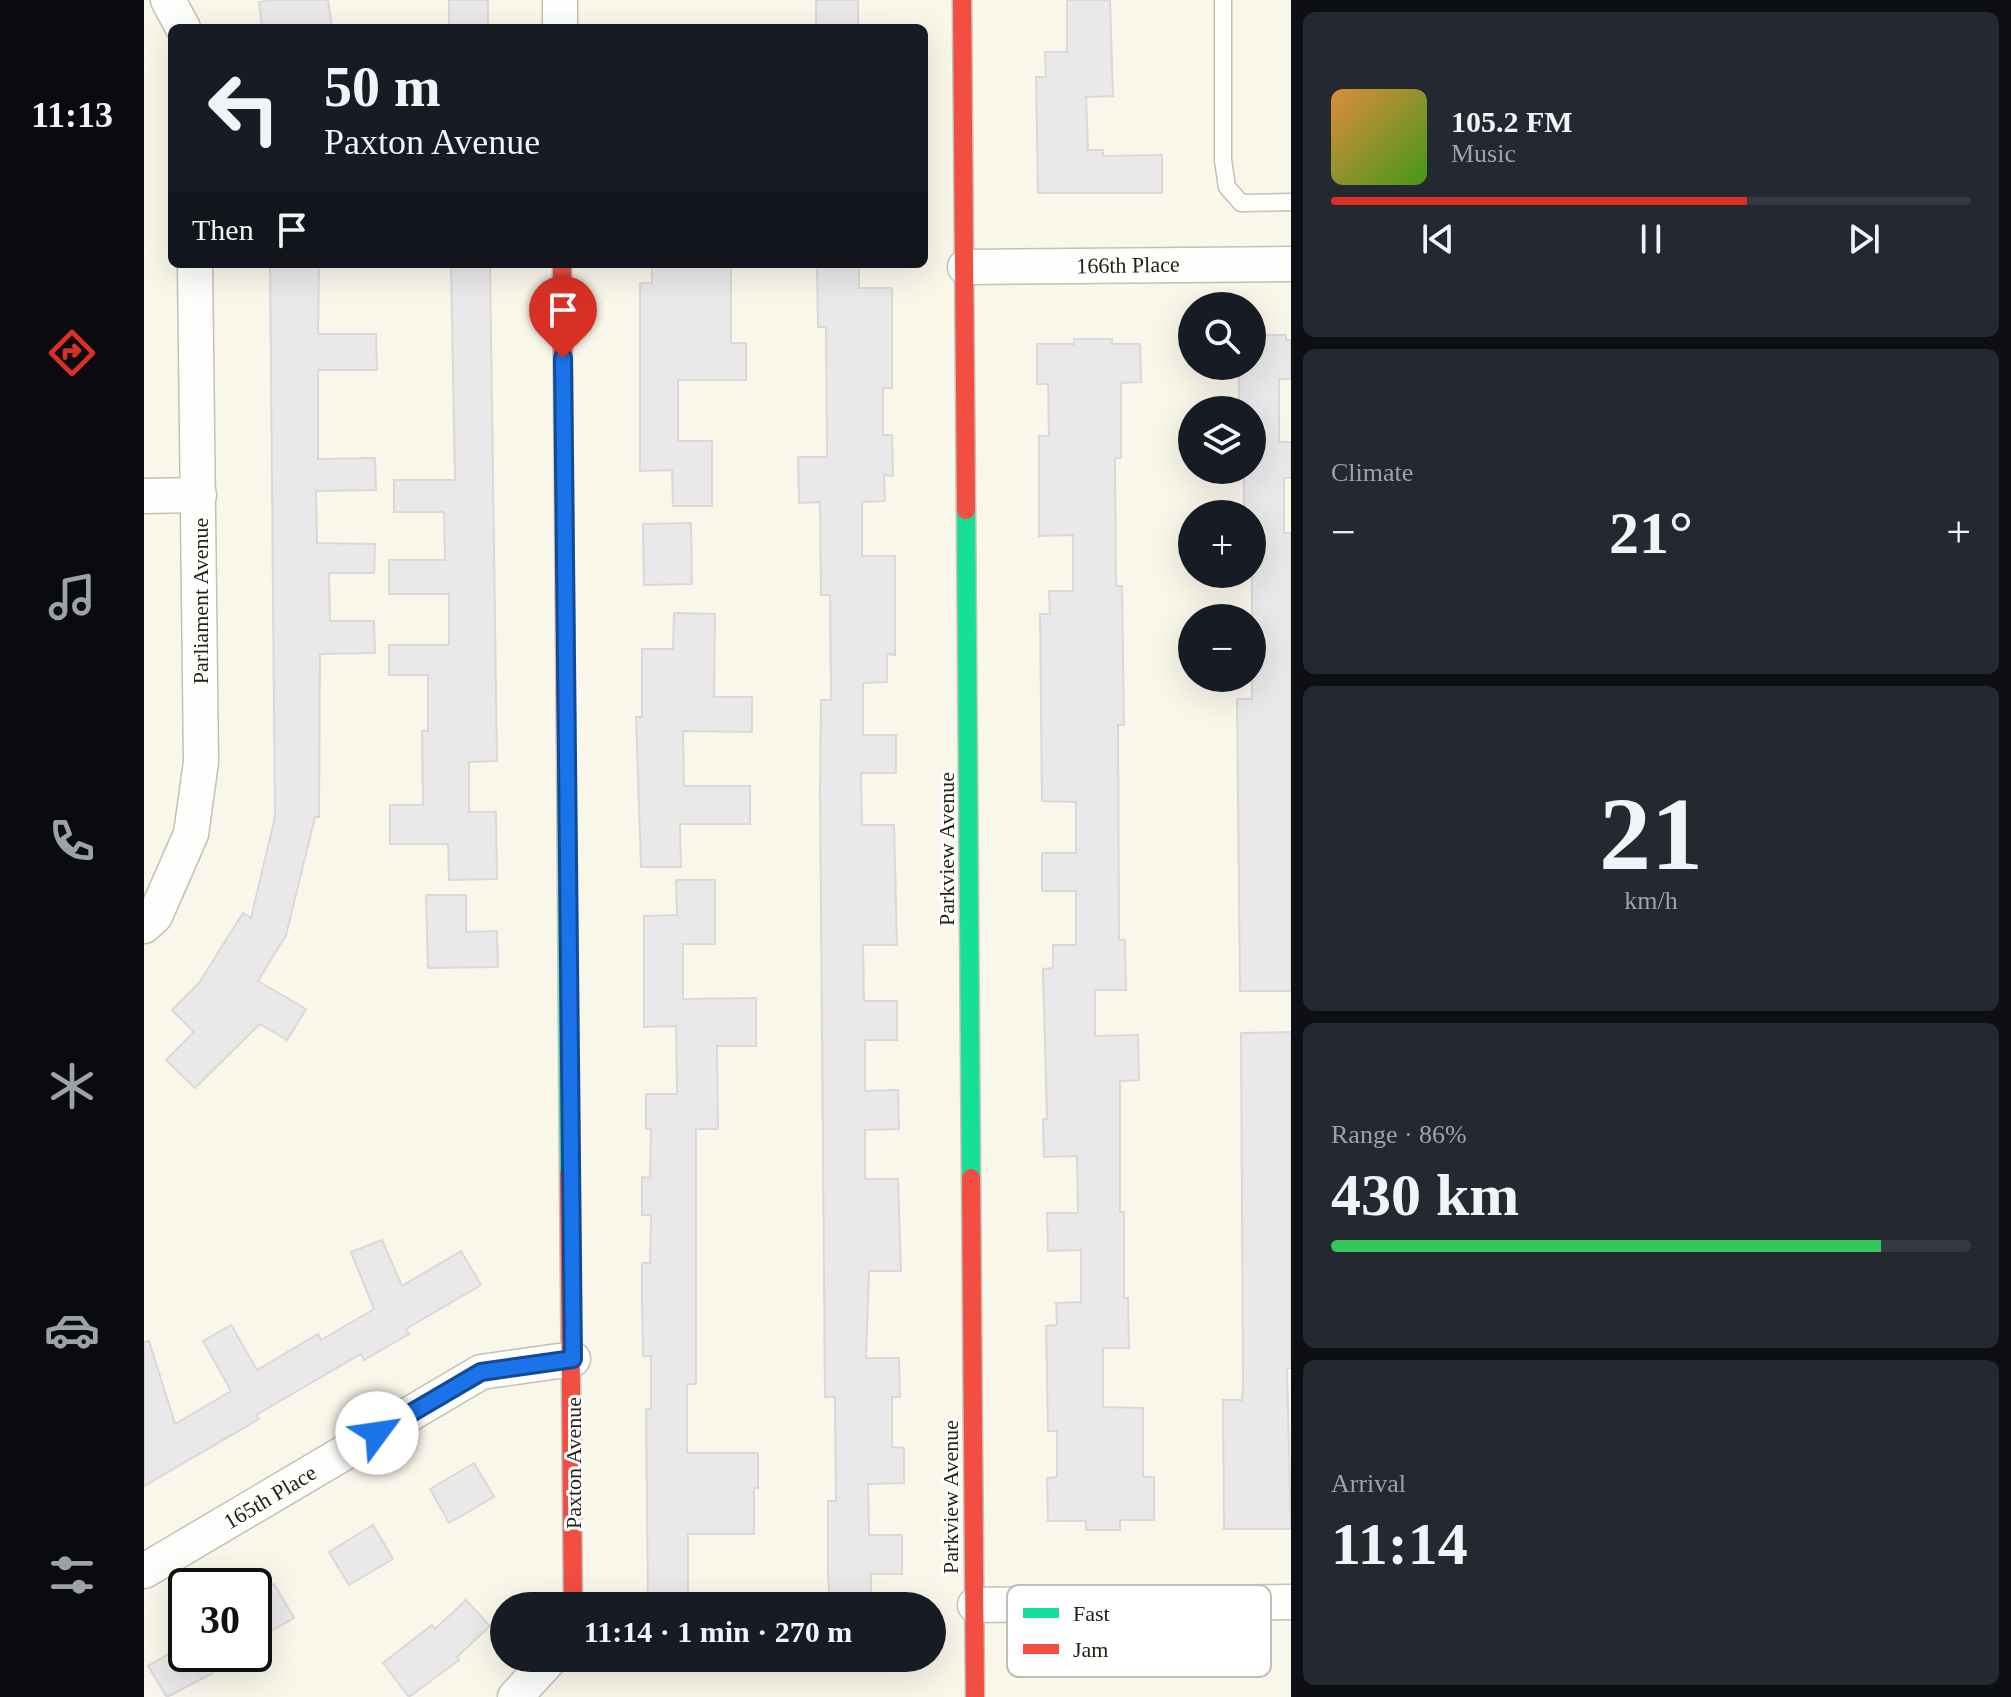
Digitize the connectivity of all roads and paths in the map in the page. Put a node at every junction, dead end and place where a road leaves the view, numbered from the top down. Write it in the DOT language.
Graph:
graph roads {
  1 [pos="168,0"];
  2 [pos="560,0"];
  3 [pos="962,0"];
  4 [pos="1223,0"];
  5 [pos="181,24"];
  6 [pos="560,24"];
  7 [pos="1291,202"];
  8 [pos="1291,264"];
  9 [pos="965,267"];
  10 [pos="195,268"];
  11 [pos="562,268"];
  12 [pos="199,495"];
  13 [pos="144,496"];
  14 [pos="144,926"];
  15 [pos="573,1359"];
  16 [pos="144,1571"];
  17 [pos="573,1592"];
  18 [pos="1271,1602"];
  19 [pos="1291,1602"];
  20 [pos="975,1605"];
  21 [pos="1007,1605"];
  22 [pos="538,1672"];
  23 [pos="515,1697"];
  24 [pos="975,1697"];
  1 -- 5 [label="street"];
  2 -- 6 [label="street"];
  3 -- 9 [label="street, Parkview Avenue"];
  4 -- 7 [label="lane"];
  8 -- 9 [label="street, 166th Place"];
  9 -- 20 [label="street, Parkview Avenue"];
  10 -- 12 [label="street, Parliament Avenue"];
  11 -- 15 [label="street, Paxton Avenue"];
  12 -- 13 [label="street"];
  12 -- 14 [label="street, Parliament Avenue"];
  15 -- 16 [label="street, 165th Place"];
  15 -- 17 [label="street, Paxton Avenue"];
  18 -- 19 [label="street"];
  20 -- 21 [label="street"];
  20 -- 24 [label="street, Parkview Avenue"];
  22 -- 23 [label="street"];
}
